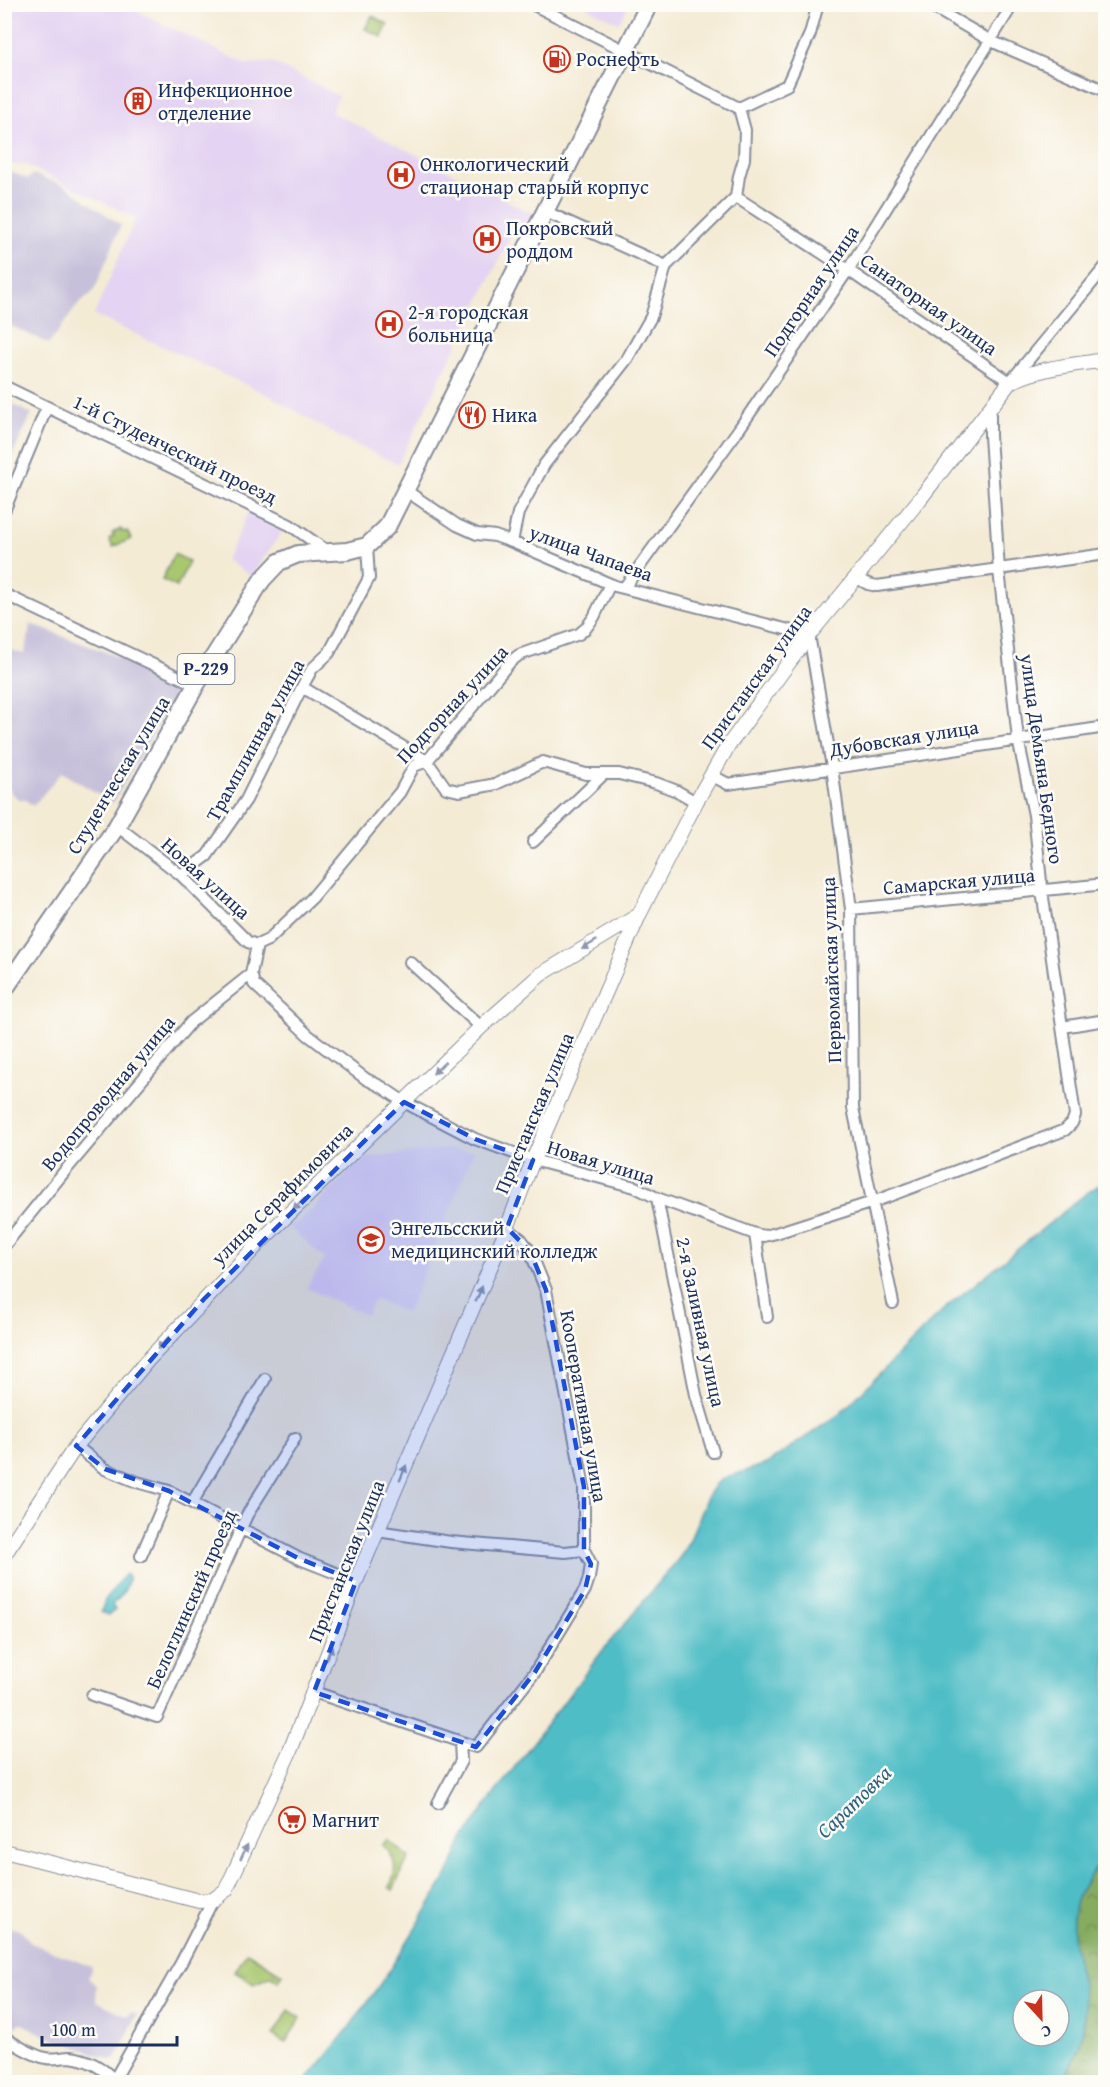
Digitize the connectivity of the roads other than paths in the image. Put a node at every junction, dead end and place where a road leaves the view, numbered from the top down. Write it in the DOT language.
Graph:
graph roads {
  1 [pos="532,4"];
  2 [pos="649,4"];
  3 [pos="818,4"];
  4 [pos="927,4"];
  5 [pos="1014,4"];
  6 [pos="991,41"];
  7 [pos="625,50"];
  8 [pos="1106,91"];
  9 [pos="739,108"];
  10 [pos="736,197"];
  11 [pos="544,211"];
  12 [pos="666,266"];
  13 [pos="1106,266"];
  14 [pos="848,270"];
  15 [pos="1106,360"];
  16 [pos="1010,382"];
  17 [pos="4,386"];
  18 [pos="990,406"];
  19 [pos="47,407"];
  20 [pos="405,490"];
  21 [pos="4,511"];
  22 [pos="512,543"];
  23 [pos="367,546"];
  24 [pos="327,551"];
  25 [pos="1106,554"];
  26 [pos="999,570"];
  27 [pos="855,577"];
  28 [pos="610,584"];
  29 [pos="624,588"];
  30 [pos="4,594"];
  31 [pos="808,635"];
  32 [pos="196,685"];
  33 [pos="302,687"];
  34 [pos="1106,727"];
  35 [pos="1018,739"];
  36 [pos="427,761"];
  37 [pos="832,767"];
  38 [pos="604,774"];
  39 [pos="711,775"];
  40 [pos="696,802"];
  41 [pos="117,826"];
  42 [pos="533,842"];
  43 [pos="181,875"];
  44 [pos="1106,884"];
  45 [pos="1042,891"];
  46 [pos="851,909"];
  47 [pos="639,915"];
  48 [pos="257,945"];
  49 [pos="410,962"];
  50 [pos="251,974"];
  51 [pos="4,990"];
  52 [pos="1106,1020"];
  53 [pos="481,1027"];
  54 [pos="1062,1027"];
  55 [pos="404,1102"];
  56 [pos="1076,1115"];
  57 [pos="533,1160"];
  58 [pos="657,1198"];
  59 [pos="873,1202"];
  60 [pos="507,1228"];
  61 [pos="755,1234"];
  62 [pos="4,1246"];
  63 [pos="893,1303"];
  64 [pos="767,1317"];
  65 [pos="265,1379"];
  66 [pos="295,1438"];
  67 [pos="76,1446"];
  68 [pos="713,1452"];
  69 [pos="170,1491"];
  70 [pos="192,1503"];
  71 [pos="241,1529"];
  72 [pos="377,1531"];
  73 [pos="584,1550"];
  74 [pos="4,1555"];
  75 [pos="141,1556"];
  76 [pos="356,1581"];
  77 [pos="314,1692"];
  78 [pos="92,1695"];
  79 [pos="460,1742"];
  80 [pos="438,1803"];
  81 [pos="4,1851"];
  82 [pos="213,1900"];
  83 [pos="4,2037"];
  84 [pos="114,2081"];
  1 -- 7 [label="street"];
  2 -- 7 [label="main road"];
  3 -- 9 [label="street"];
  4 -- 6 [label="street"];
  5 -- 6 [label="street, Подгорная улица"];
  6 -- 8 [label="street"];
  6 -- 14 [label="street, Подгорная улица"];
  7 -- 9 [label="street"];
  7 -- 11 [label="main road"];
  9 -- 10 [label="street"];
  10 -- 12 [label="street"];
  10 -- 14 [label="street, Санаторная улица"];
  11 -- 12 [label="street"];
  11 -- 20 [label="main road"];
  12 -- 22 [label="street"];
  13 -- 16 [label="street, Пристанская улица"];
  14 -- 16 [label="street, Санаторная улица"];
  14 -- 29 [label="street, Подгорная улица"];
  15 -- 16 [label="street"];
  16 -- 18 [label="street, Пристанская улица"];
  17 -- 19 [label="street, 1-й Студенческий проезд"];
  18 -- 26 [label="street, улица Демьяна Бедного"];
  18 -- 27 [label="street, Пристанская улица"];
  19 -- 21 [label="street"];
  19 -- 24 [label="street, 1-й Студенческий проезд"];
  20 -- 22 [label="street, улица Чапаева"];
  20 -- 23 [label="main road"];
  22 -- 28 [label="street, улица Чапаева"];
  23 -- 24 [label="main road, Р-229"];
  23 -- 33 [label="street, Трамплинная улица"];
  24 -- 32 [label="main road, Студенческая улица / Р-229"];
  25 -- 26 [label="street"];
  26 -- 27 [label="street"];
  26 -- 35 [label="street, улица Демьяна Бедного"];
  27 -- 31 [label="street, Пристанская улица"];
  28 -- 29 [label="street, улица Чапаева"];
  28 -- 36 [label="street, Подгорная улица"];
  29 -- 31 [label="street, улица Чапаева"];
  30 -- 32 [label="street"];
  31 -- 37 [label="street, Первомайская улица"];
  31 -- 39 [label="street, Пристанская улица"];
  32 -- 41 [label="main road, Студенческая улица / Р-229"];
  33 -- 36 [label="street"];
  33 -- 43 [label="street, Трамплинная улица"];
  34 -- 35 [label="street, Дубовская улица"];
  35 -- 37 [label="street, Дубовская улица"];
  35 -- 45 [label="street, улица Демьяна Бедного"];
  36 -- 38 [label="street"];
  36 -- 48 [label="street, Подгорная улица"];
  37 -- 39 [label="street, Дубовская улица"];
  37 -- 46 [label="street, Первомайская улица"];
  38 -- 40 [label="street"];
  38 -- 42 [label="street"];
  39 -- 40 [label="street, Пристанская улица"];
  40 -- 47 [label="street, Пристанская улица"];
  41 -- 43 [label="street, Новая улица"];
  41 -- 51 [label="main road, Студенческая улица / Р-229"];
  43 -- 48 [label="street, Новая улица"];
  44 -- 45 [label="street, Самарская улица"];
  45 -- 46 [label="street, Самарская улица"];
  45 -- 54 [label="street, улица Демьяна Бедного"];
  46 -- 59 [label="street, Первомайская улица"];
  47 -- 53 [label="street, улица Серафимовича, one-way"];
  47 -- 57 [label="street, Пристанская улица"];
  48 -- 50 [label="street, Новая улица"];
  49 -- 53 [label="street"];
  50 -- 55 [label="street, Новая улица"];
  50 -- 62 [label="street, Водопроводная улица"];
  52 -- 54 [label="street"];
  53 -- 55 [label="street, улица Серафимовича, one-way"];
  54 -- 56 [label="street, улица Демьяна Бедного"];
  55 -- 57 [label="street, Новая улица"];
  55 -- 67 [label="street, улица Серафимовича, one-way"];
  56 -- 59 [label="street, Новая улица"];
  57 -- 58 [label="street, Новая улица"];
  57 -- 60 [label="street, Пристанская улица"];
  58 -- 61 [label="street, Новая улица"];
  58 -- 68 [label="street, 2-я Заливная улица"];
  59 -- 61 [label="street, Новая улица"];
  59 -- 63 [label="street, Первомайская улица"];
  72 -- 60 [label="street, Пристанская улица, one-way"];
  60 -- 73 [label="street, Кооперативная улица"];
  61 -- 64 [label="street"];
  65 -- 70 [label="street"];
  66 -- 71 [label="street, Белоглинский проезд"];
  67 -- 69 [label="street"];
  67 -- 74 [label="street, улица Серафимовича"];
  69 -- 70 [label="street"];
  69 -- 75 [label="street"];
  70 -- 71 [label="street"];
  71 -- 76 [label="street"];
  71 -- 78 [label="street, Белоглинский проезд"];
  72 -- 73 [label="street"];
  72 -- 76 [label="street, Пристанская улица"];
  73 -- 79 [label="street, Кооперативная улица"];
  77 -- 76 [label="street, Пристанская улица, one-way"];
  77 -- 79 [label="street"];
  82 -- 77 [label="street, Пристанская улица, one-way"];
  79 -- 80 [label="street"];
  81 -- 82 [label="street"];
  82 -- 84 [label="street, Пристанская улица"];
  83 -- 84 [label="street"];
}
